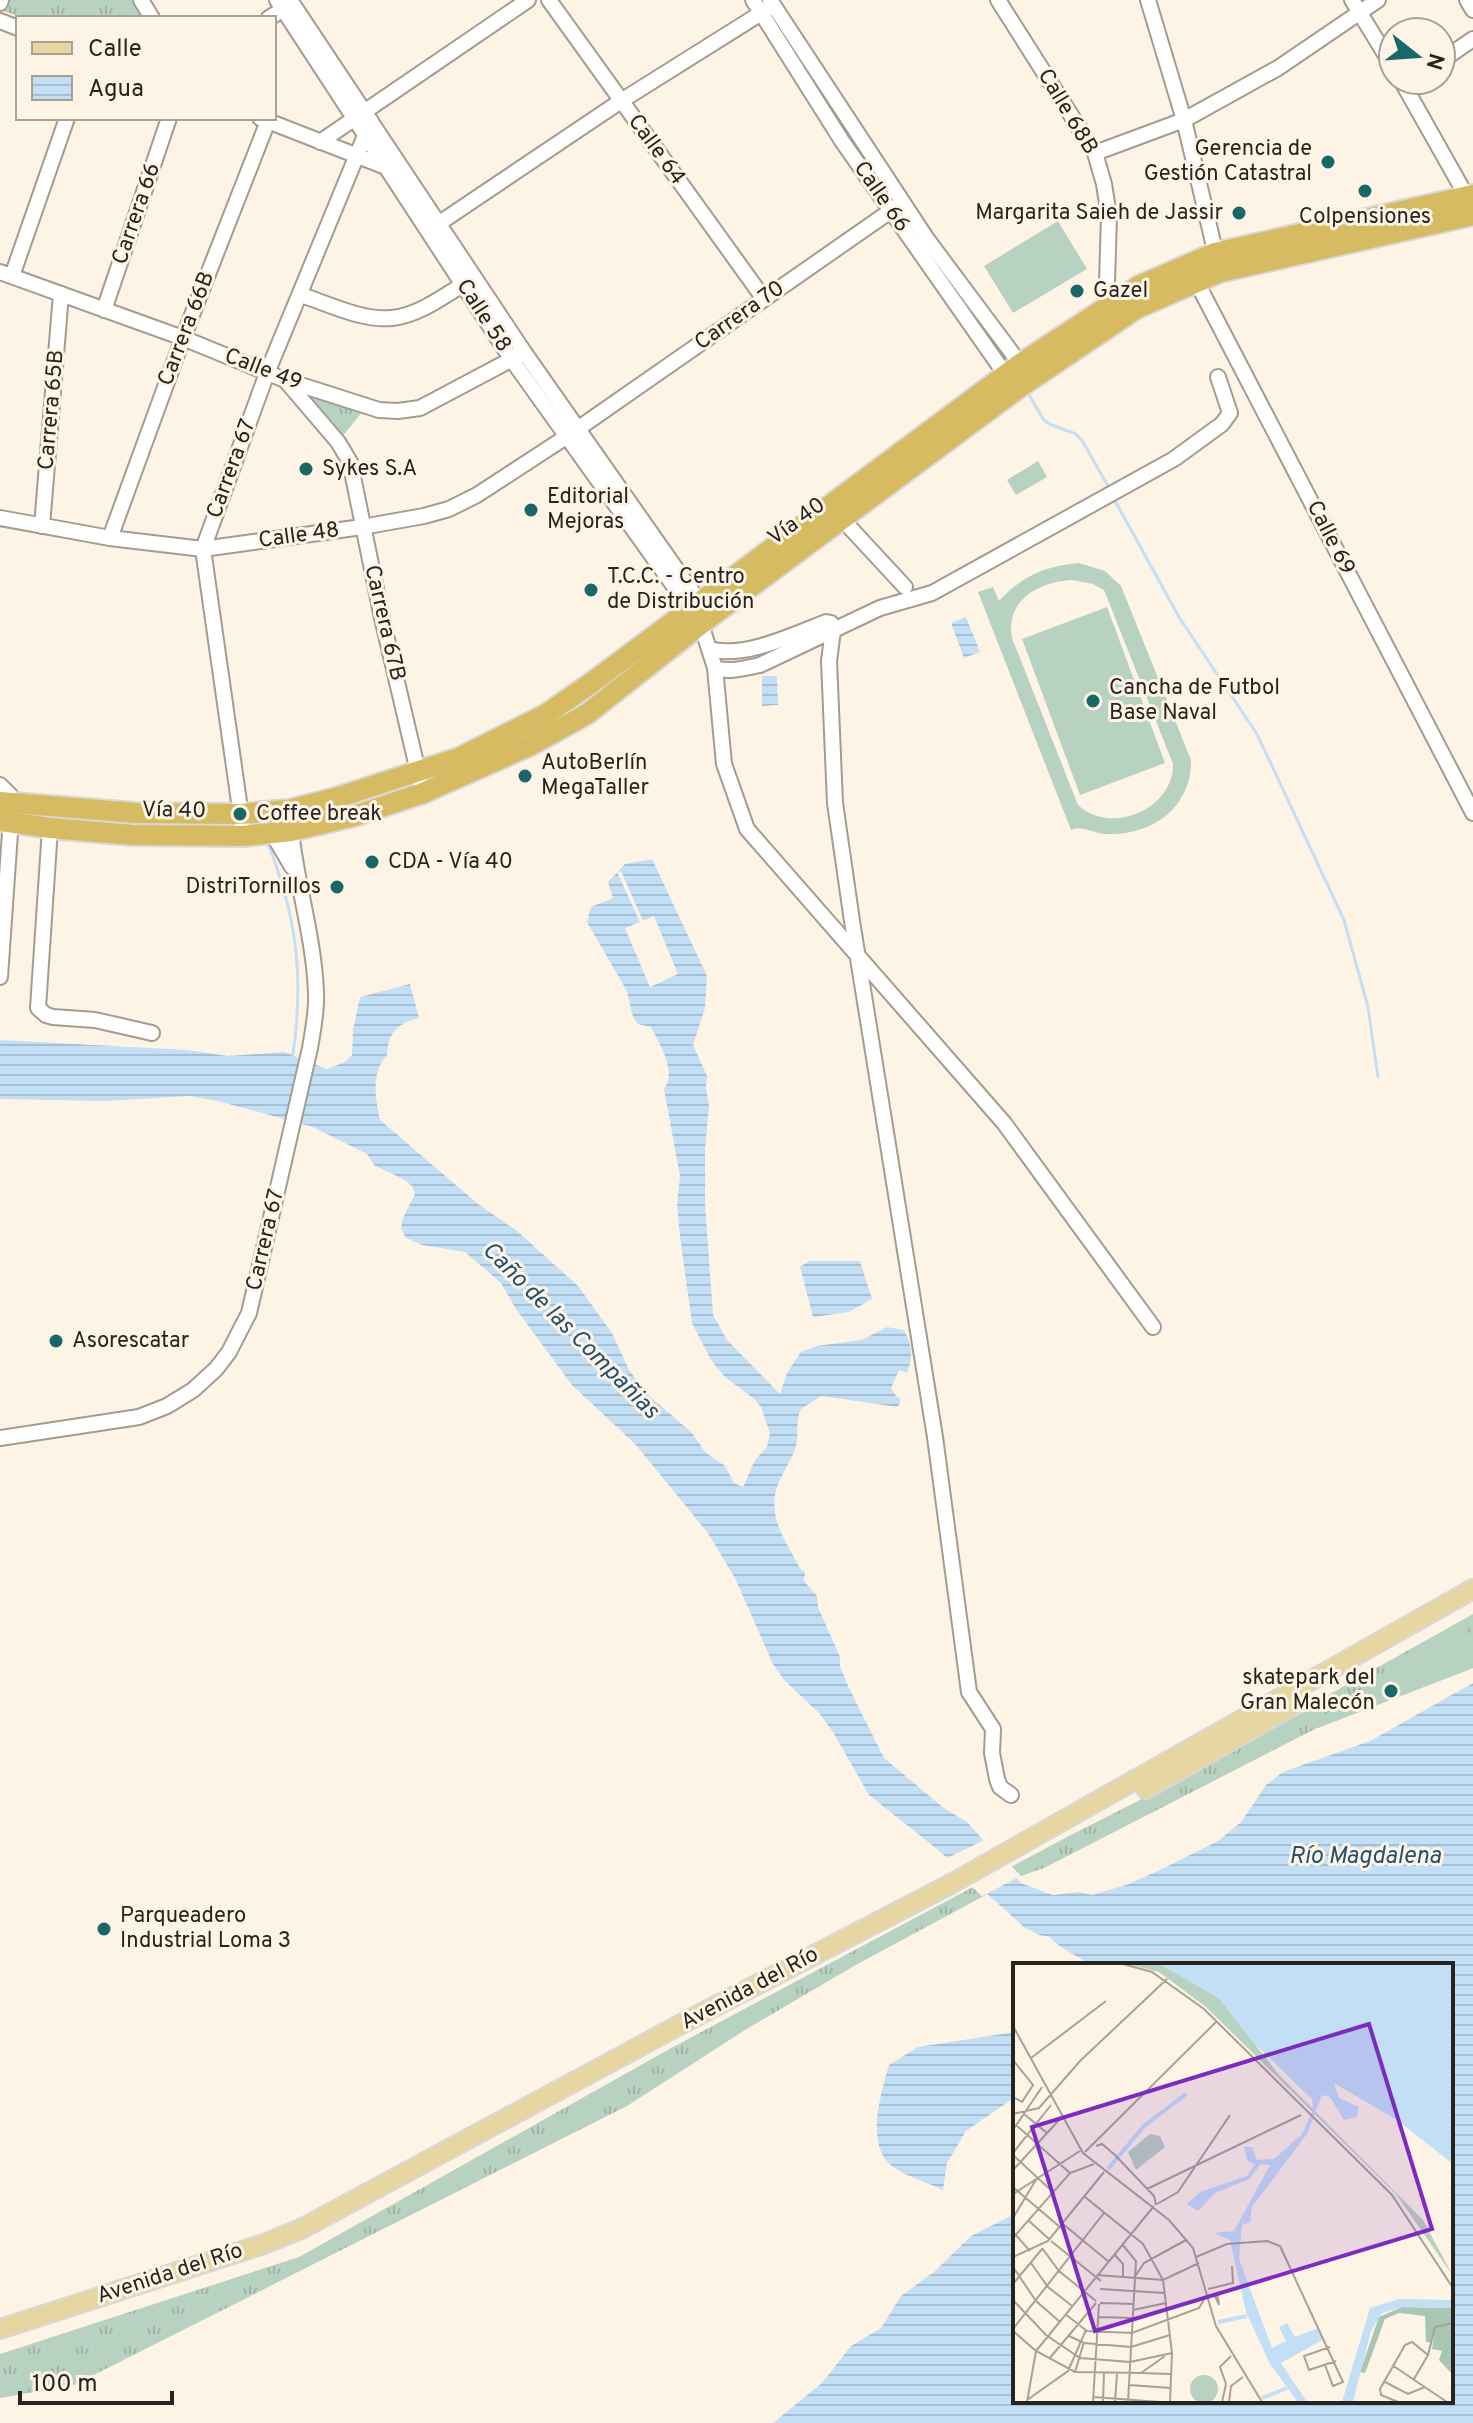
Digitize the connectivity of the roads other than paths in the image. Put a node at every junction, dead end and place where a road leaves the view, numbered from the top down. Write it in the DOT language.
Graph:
graph roads {
  1 [pos="528,0"];
  2 [pos="549,0"];
  3 [pos="1148,0"];
  4 [pos="1378,0"];
  5 [pos="1467,0"];
  6 [pos="1003,1"];
  7 [pos="288,2"];
  8 [pos="765,5"];
  9 [pos="1356,7"];
  10 [pos="1473,10"];
  11 [pos="271,16"];
  12 [pos="1377,41"];
  13 [pos="802,64"];
  14 [pos="1414,96"];
  15 [pos="621,101"];
  16 [pos="66,120"];
  17 [pos="168,120"];
  18 [pos="264,120"];
  19 [pos="1184,120"];
  20 [pos="363,121"];
  21 [pos="856,132"];
  22 [pos="842,141"];
  23 [pos="320,142"];
  24 [pos="1095,153"];
  25 [pos="357,155"];
  26 [pos="387,168"];
  27 [pos="1471,202"];
  28 [pos="896,207"];
  29 [pos="433,227"];
  30 [pos="1218,262"];
  31 [pos="1192,272"];
  32 [pos="6,274"];
  33 [pos="468,281"];
  34 [pos="61,294"];
  35 [pos="301,295"];
  36 [pos="764,299"];
  37 [pos="1106,307"];
  38 [pos="104,310"];
  39 [pos="1106,329"];
  40 [pos="183,338"];
  41 [pos="518,356"];
  42 [pos="267,373"];
  43 [pos="1018,377"];
  44 [pos="1218,377"];
  45 [pos="285,380"];
  46 [pos="571,433"];
  47 [pos="0,518"];
  48 [pos="842,519"];
  49 [pos="42,526"];
  50 [pos="362,527"];
  51 [pos="110,538"];
  52 [pos="203,549"];
  53 [pos="905,587"];
  54 [pos="700,613"];
  55 [pos="833,630"];
  56 [pos="709,649"];
  57 [pos="715,668"];
  58 [pos="419,772"];
  59 [pos="0,785"];
  60 [pos="423,793"];
  61 [pos="6,812"];
  62 [pos="1473,813"];
  63 [pos="240,814"];
  64 [pos="284,824"];
  65 [pos="50,828"];
  66 [pos="243,836"];
  67 [pos="4,859"];
  68 [pos="3,884"];
  69 [pos="857,954"];
  70 [pos="0,977"];
  71 [pos="152,1033"];
  72 [pos="1153,1327"];
  73 [pos="0,1438"];
  74 [pos="1473,1589"];
  75 [pos="1473,1601"];
  76 [pos="1011,1795"];
  77 [pos="1011,1856"];
  78 [pos="951,1889"];
  79 [pos="0,2329"];
  80 [pos="0,2340"];
  1 -- 20 [label="street"];
  2 -- 15 [label="street, Calle 64"];
  3 -- 19 [label="street"];
  4 -- 9 [label="street"];
  5 -- 10 [label="street"];
  6 -- 24 [label="street, Calle 68B"];
  7 -- 11 [label="street"];
  7 -- 20 [label="street, Calle 58"];
  8 -- 13 [label="street, Calle 66"];
  8 -- 15 [label="street"];
  9 -- 12 [label="street"];
  9 -- 19 [label="street"];
  13 -- 21 [label="street, Calle 66"];
  13 -- 22 [label="street, Calle 66"];
  14 -- 27 [label="street"];
  15 -- 29 [label="street"];
  15 -- 36 [label="street, Calle 64"];
  16 -- 32 [label="street"];
  17 -- 38 [label="street, Carrera 66"];
  18 -- 23 [label="street"];
  18 -- 40 [label="street, Carrera 66B"];
  19 -- 24 [label="street"];
  19 -- 30 [label="street"];
  20 -- 23 [label="street"];
  20 -- 25 [label="street, Carrera 67"];
  20 -- 26 [label="street, Calle 58"];
  20 -- 29 [label="street, Calle 58"];
  21 -- 22 [label="street"];
  21 -- 28 [label="street, Calle 66"];
  22 -- 28 [label="street, Calle 66"];
  23 -- 25 [label="street"];
  24 -- 37 [label="street, Calle 68B"];
  25 -- 26 [label="street"];
  25 -- 35 [label="street, Carrera 67"];
  26 -- 29 [label="street, Calle 58"];
  27 -- 30 [label="highway, Vía 40"];
  28 -- 36 [label="street, Carrera 70"];
  28 -- 43 [label="street, Calle 66"];
  29 -- 33 [label="street, Calle 58"];
  30 -- 31 [label="highway, Vía 40"];
  31 -- 37 [label="highway, Vía 40"];
  31 -- 39 [label="highway, Vía 40"];
  31 -- 62 [label="street, Calle 69"];
  32 -- 34 [label="street, Calle 49"];
  33 -- 35 [label="street"];
  33 -- 41 [label="street, Calle 58"];
  34 -- 38 [label="street, Calle 49"];
  34 -- 49 [label="street, Carrera 65B"];
  35 -- 42 [label="street, Carrera 67"];
  36 -- 46 [label="street, Carrera 70"];
  37 -- 39 [label="street, Calle 68B"];
  37 -- 43 [label="highway, Vía 40"];
  38 -- 40 [label="street, Calle 49"];
  39 -- 43 [label="highway, Vía 40"];
  40 -- 42 [label="street, Calle 49"];
  40 -- 51 [label="street, Carrera 66B"];
  41 -- 45 [label="street, Calle 49"];
  41 -- 46 [label="street, Calle 58"];
  42 -- 45 [label="street, Calle 49"];
  42 -- 52 [label="street, Carrera 67"];
  43 -- 48 [label="highway, Vía 40"];
  43 -- 54 [label="highway, Vía 40"];
  44 -- 55 [label="street"];
  45 -- 50 [label="street, Carrera 67B"];
  46 -- 50 [label="street, Calle 48"];
  46 -- 54 [label="street, Calle 58"];
  47 -- 49 [label="street, Calle 48"];
  48 -- 53 [label="street"];
  48 -- 54 [label="highway, Vía 40"];
  49 -- 51 [label="street, Calle 48"];
  50 -- 52 [label="street, Calle 48"];
  50 -- 58 [label="street, Carrera 67B"];
  51 -- 52 [label="street, Calle 48"];
  52 -- 63 [label="street, Carrera 67"];
  54 -- 56 [label="street, Calle 58"];
  54 -- 58 [label="highway, Vía 40"];
  54 -- 60 [label="highway, Vía 40"];
  55 -- 56 [label="street"];
  55 -- 57 [label="street"];
  55 -- 69 [label="street"];
  56 -- 57 [label="street, Calle 58"];
  57 -- 69 [label="street, Calle 58"];
  58 -- 60 [label="street, Carrera 67B"];
  58 -- 64 [label="highway, Vía 40"];
  59 -- 61 [label="street"];
  60 -- 64 [label="highway, Vía 40"];
  61 -- 63 [label="highway, Vía 40"];
  61 -- 65 [label="highway, Vía 40"];
  61 -- 67 [label="street"];
  63 -- 64 [label="highway, Vía 40"];
  63 -- 66 [label="street, Carrera 67"];
  64 -- 66 [label="highway, Vía 40"];
  64 -- 73 [label="street, Carrera 67"];
  65 -- 66 [label="highway, Vía 40"];
  65 -- 71 [label="street"];
  67 -- 68 [label="street"];
  68 -- 70 [label="street"];
  69 -- 72 [label="street, Calle 58"];
  69 -- 76 [label="street"];
  74 -- 77 [label="main road, Avenida del Río"];
  75 -- 77 [label="main road, Avenida del Río"];
  77 -- 78 [label="main road, Avenida del Río"];
  78 -- 79 [label="main road, Avenida del Río"];
  78 -- 80 [label="main road, Avenida del Río"];
}
